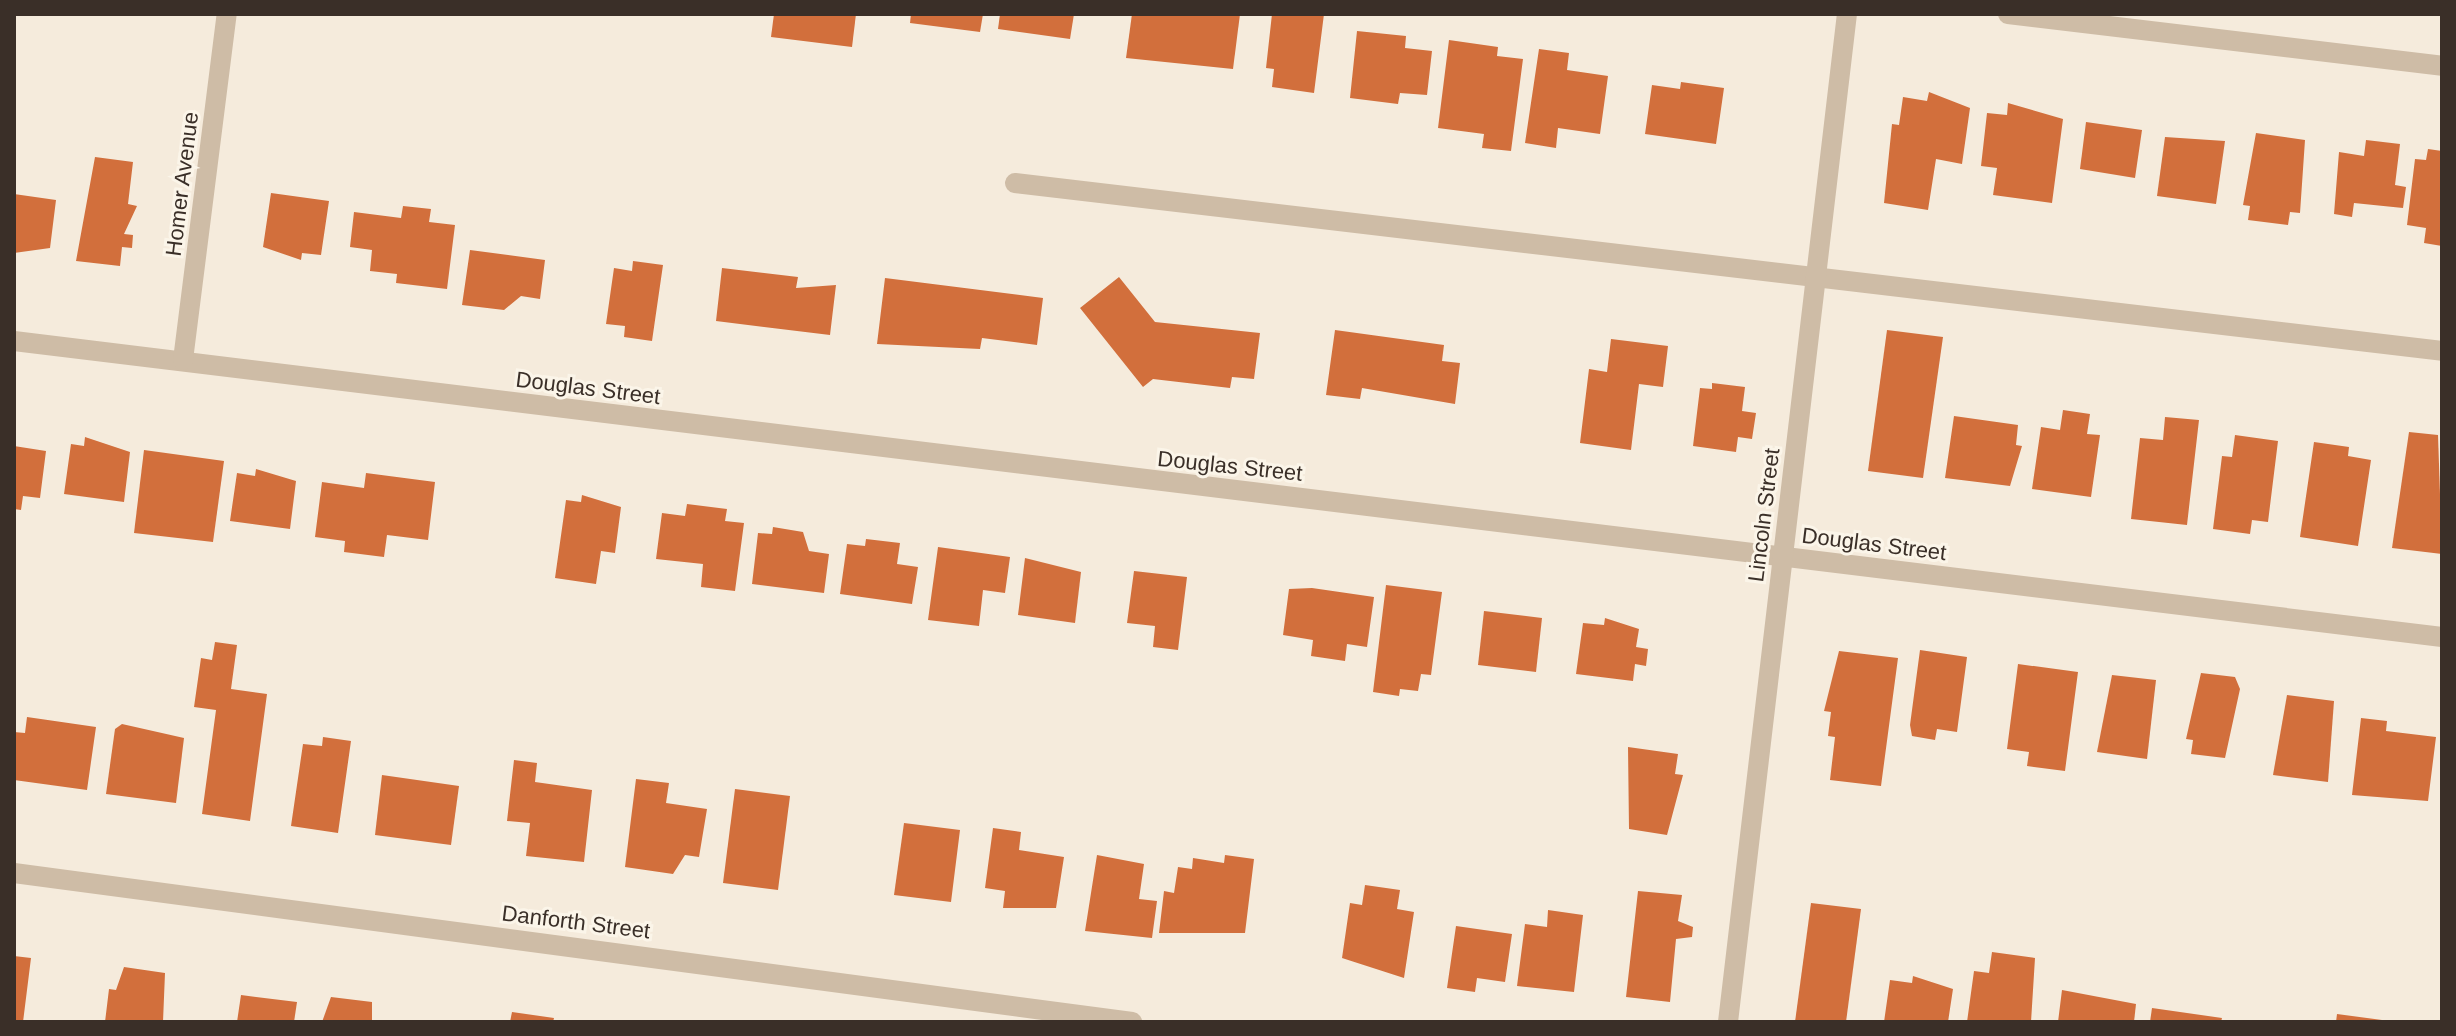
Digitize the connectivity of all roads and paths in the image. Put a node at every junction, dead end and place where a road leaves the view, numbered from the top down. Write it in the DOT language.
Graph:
graph roads {
  1 [pos="227,14"];
  2 [pos="1847,14"];
  3 [pos="2008,14"];
  4 [pos="2442,66"];
  5 [pos="1015,183"];
  6 [pos="1816,278"];
  7 [pos="14,341"];
  8 [pos="2442,351"];
  9 [pos="183,360"];
  10 [pos="1783,557"];
  11 [pos="2442,637"];
  12 [pos="14,873"];
  13 [pos="1132,1022"];
  14 [pos="1728,1022"];
  1 -- 9 [label="street, Homer Avenue"];
  2 -- 6 [label="street, Lincoln Street"];
  3 -- 4 [label="street"];
  5 -- 6 [label="street"];
  6 -- 8 [label="street"];
  6 -- 10 [label="street, Lincoln Street"];
  7 -- 9 [label="street, Douglas Street"];
  9 -- 10 [label="street, Douglas Street"];
  10 -- 11 [label="street, Douglas Street"];
  10 -- 14 [label="street, Lincoln Street"];
  12 -- 13 [label="street, Danforth Street"];
}
